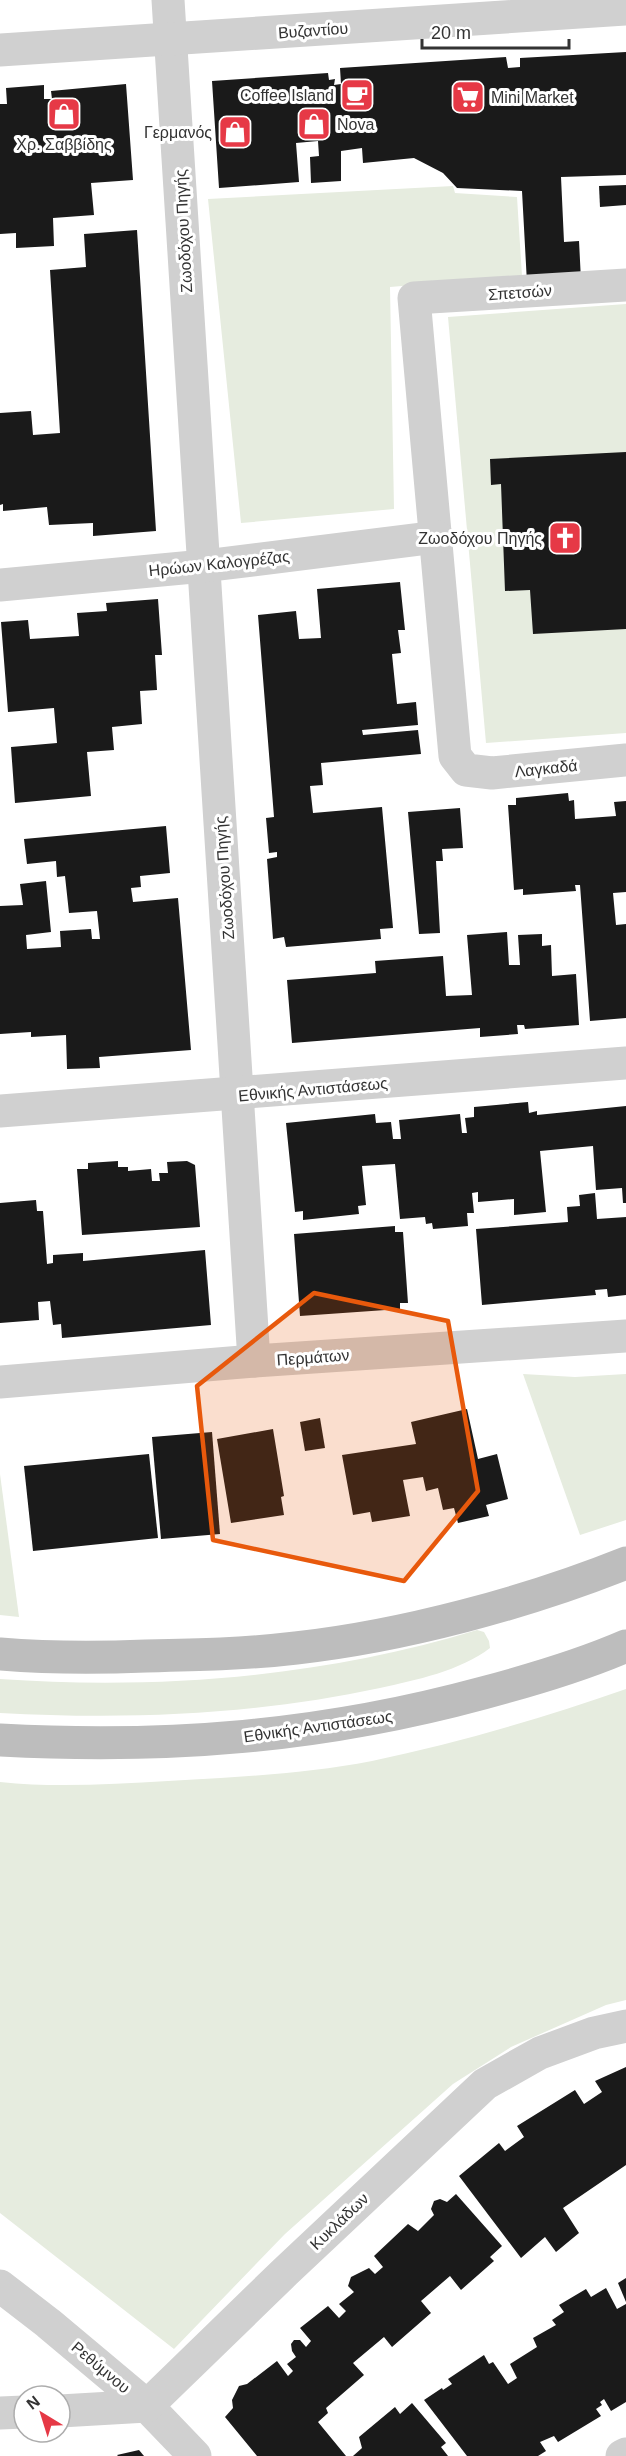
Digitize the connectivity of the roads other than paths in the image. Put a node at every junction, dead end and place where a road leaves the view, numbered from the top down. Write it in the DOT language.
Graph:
graph roads {
  1 [pos="168,0"];
  2 [pos="626,9"];
  3 [pos="171,39"];
  4 [pos="0,50"];
  5 [pos="626,285"];
  6 [pos="437,537"];
  7 [pos="204,566"];
  8 [pos="0,585"];
  9 [pos="626,760"];
  10 [pos="626,1063"];
  11 [pos="237,1095"];
  12 [pos="0,1112"];
  13 [pos="626,1336"];
  14 [pos="254,1361"];
  15 [pos="0,1382"];
  16 [pos="626,1563"];
  17 [pos="626,1646"];
  18 [pos="0,1654"];
  19 [pos="0,1740"];
  20 [pos="626,2026"];
  21 [pos="0,2286"];
  22 [pos="147,2406"];
  23 [pos="72,2410"];
  24 [pos="195,2456"];
  1 -- 3 [label="street, Ζωοδόχου Πηγής"];
  2 -- 3 [label="street, Βυζαντίου"];
  3 -- 4 [label="street, Βυζαντίου"];
  3 -- 7 [label="street, Ζωοδόχου Πηγής"];
  5 -- 6 [label="street, Σπετσών"];
  6 -- 7 [label="street, Ηρώων Καλογρέζας"];
  6 -- 9 [label="street, Λαγκαδά"];
  7 -- 8 [label="street, Ηρώων Καλογρέζας"];
  7 -- 11 [label="street, Ζωοδόχου Πηγής"];
  10 -- 11 [label="street, Εθνικής Αντιστάσεως"];
  11 -- 12 [label="street, Εθνικής Αντιστάσεως"];
  11 -- 14 [label="street, Ζωοδόχου Πηγής"];
  13 -- 14 [label="street, Περμάτων"];
  14 -- 15 [label="street, Περμάτων"];
  16 -- 18 [label="main road"];
  17 -- 19 [label="main road, Εθνικής Αντιστάσεως"];
  20 -- 22 [label="street, Κυκλάδων"];
  21 -- 22 [label="street, Ρεθύμνου"];
  22 -- 23 [label="street"];
  22 -- 24 [label="street, Ρεθύμνου"];
}
